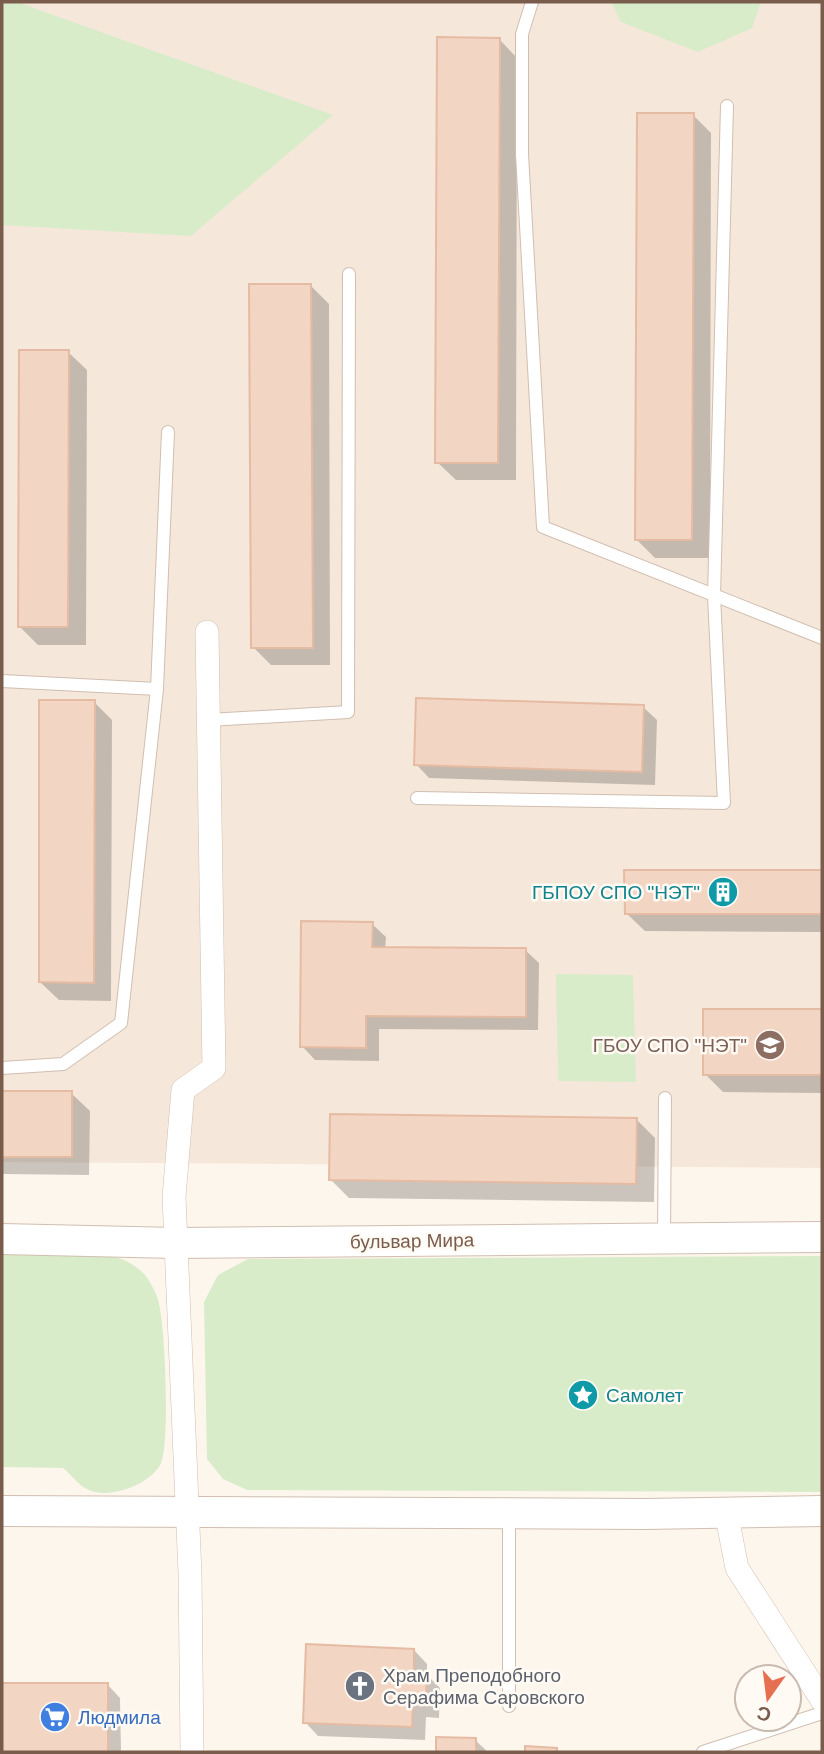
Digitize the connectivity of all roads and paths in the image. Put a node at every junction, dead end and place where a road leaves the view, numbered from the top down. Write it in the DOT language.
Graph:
graph roads {
  1 [pos="532,2"];
  2 [pos="727,106"];
  3 [pos="349,274"];
  4 [pos="168,432"];
  5 [pos="714,596"];
  6 [pos="207,632"];
  7 [pos="822,638"];
  8 [pos="2,681"];
  9 [pos="157,689"];
  10 [pos="209,720"];
  11 [pos="417,798"];
  12 [pos="2,1068"];
  13 [pos="665,1098"];
  14 [pos="822,1237"];
  15 [pos="664,1238"];
  16 [pos="2,1239"];
  17 [pos="176,1243"];
  18 [pos="2,1511"];
  19 [pos="187,1511"];
  20 [pos="822,1511"];
  21 [pos="726,1512"];
  22 [pos="509,1513"];
  23 [pos="822,1700"];
  24 [pos="509,1706"];
  25 [pos="822,1713"];
  26 [pos="192,1752"];
  27 [pos="703,1752"];
  1 -- 5 [label="lane"];
  2 -- 5 [label="lane"];
  3 -- 10 [label="lane"];
  4 -- 9 [label="lane"];
  5 -- 7 [label="lane"];
  5 -- 11 [label="lane"];
  6 -- 10 [label="street"];
  8 -- 9 [label="lane"];
  9 -- 12 [label="lane"];
  10 -- 17 [label="street"];
  13 -- 15 [label="lane"];
  14 -- 15 [label="street, бульвар Мира"];
  15 -- 17 [label="street, бульвар Мира"];
  16 -- 17 [label="street, бульвар Мира"];
  17 -- 19 [label="street"];
  18 -- 19 [label="street"];
  19 -- 22 [label="street"];
  19 -- 26 [label="street"];
  20 -- 21 [label="street"];
  21 -- 22 [label="street"];
  21 -- 23 [label="street"];
  22 -- 24 [label="lane"];
  25 -- 27 [label="lane"];
}
